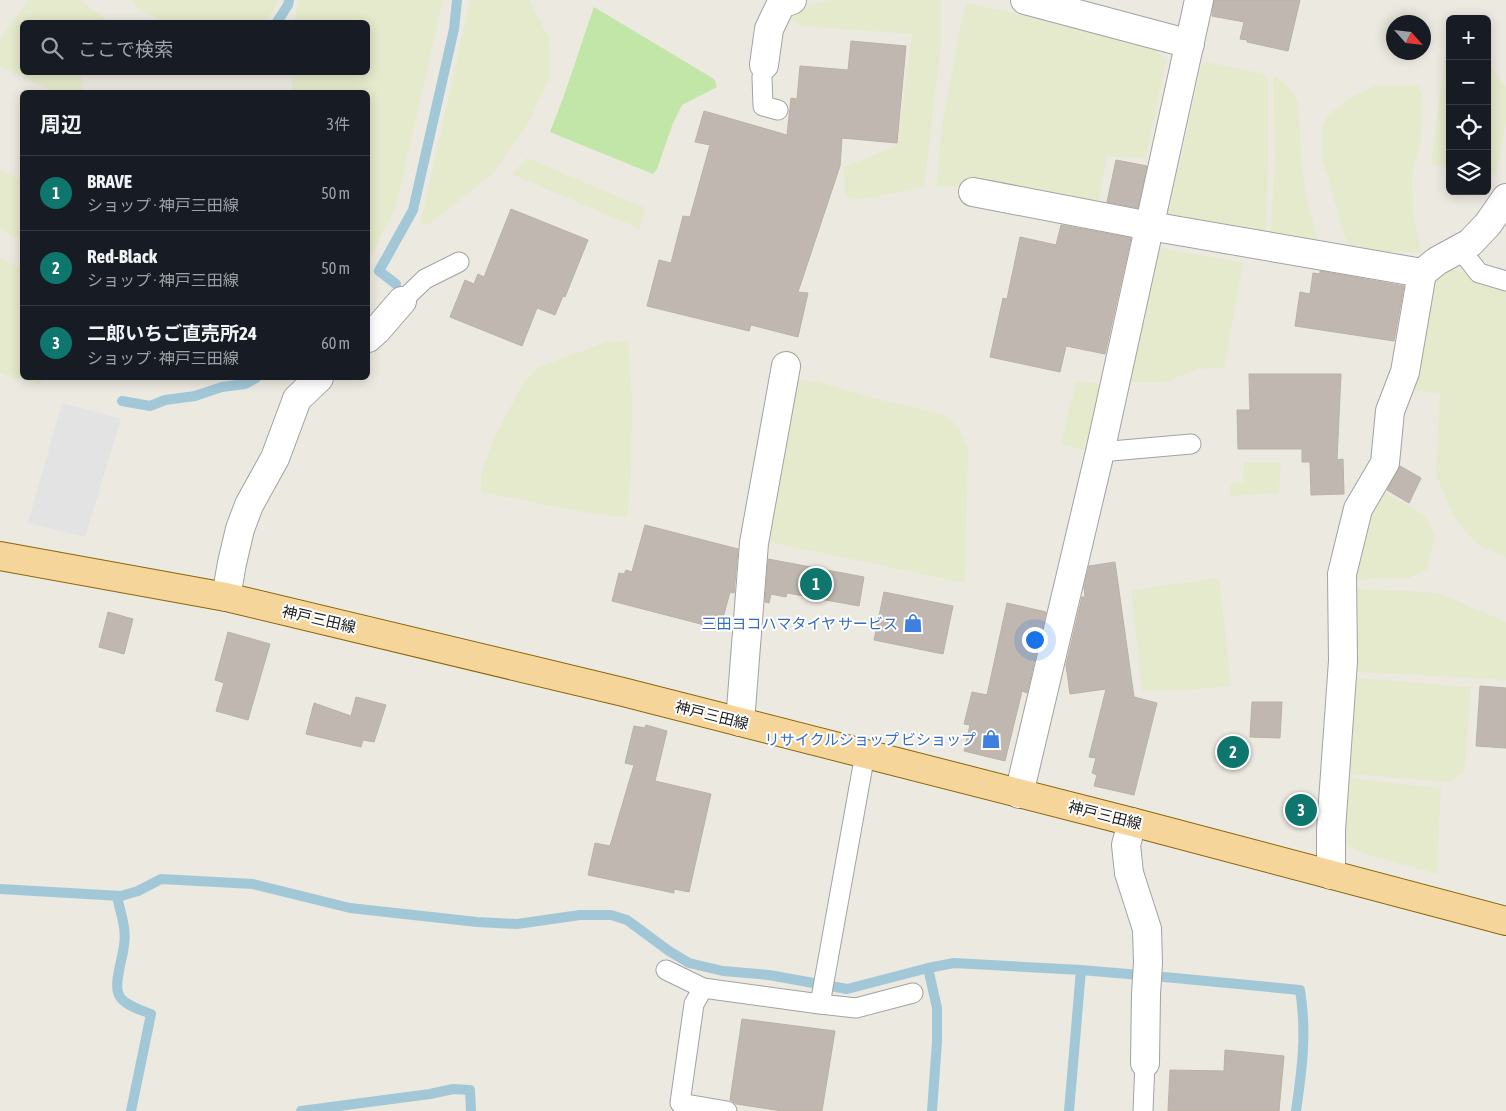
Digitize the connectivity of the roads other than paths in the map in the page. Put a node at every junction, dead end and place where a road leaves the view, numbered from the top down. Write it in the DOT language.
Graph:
graph roads {
  1 [pos="792,0"];
  2 [pos="1025,0"];
  3 [pos="1199,0"];
  4 [pos="1190,44"];
  5 [pos="764,65"];
  6 [pos="778,110"];
  7 [pos="972,192"];
  8 [pos="1506,198"];
  9 [pos="1150,226"];
  10 [pos="1460,249"];
  11 [pos="458,262"];
  12 [pos="1422,272"];
  13 [pos="1506,282"];
  14 [pos="402,301"];
  15 [pos="370,336"];
  16 [pos="786,366"];
  17 [pos="317,380"];
  18 [pos="1191,444"];
  19 [pos="1100,452"];
  20 [pos="0,556"];
  21 [pos="226,597"];
  22 [pos="740,722"];
  23 [pos="865,754"];
  24 [pos="1019,794"];
  25 [pos="1132,822"];
  26 [pos="1331,875"];
  27 [pos="1506,921"];
  28 [pos="666,970"];
  29 [pos="703,988"];
  30 [pos="913,993"];
  31 [pos="820,1004"];
  32 [pos="1145,1063"];
  33 [pos="727,1111"];
  34 [pos="1143,1111"];
  1 -- 5 [label="street"];
  2 -- 4 [label="street"];
  3 -- 4 [label="street"];
  4 -- 9 [label="street"];
  5 -- 6 [label="lane"];
  7 -- 9 [label="street"];
  8 -- 10 [label="street"];
  9 -- 12 [label="street"];
  9 -- 19 [label="street"];
  10 -- 12 [label="street"];
  10 -- 13 [label="lane"];
  11 -- 14 [label="lane"];
  12 -- 26 [label="street"];
  14 -- 15 [label="street"];
  16 -- 22 [label="street"];
  17 -- 21 [label="street"];
  18 -- 19 [label="lane"];
  19 -- 24 [label="street"];
  20 -- 21 [label="main road, 神戸三田線"];
  21 -- 22 [label="main road, 神戸三田線"];
  22 -- 23 [label="main road, 神戸三田線"];
  23 -- 24 [label="main road, 神戸三田線"];
  23 -- 31 [label="lane"];
  24 -- 25 [label="main road, 神戸三田線"];
  25 -- 26 [label="main road, 神戸三田線"];
  25 -- 32 [label="street"];
  26 -- 27 [label="main road, 神戸三田線"];
  28 -- 29 [label="lane"];
  29 -- 31 [label="lane"];
  29 -- 33 [label="lane"];
  30 -- 31 [label="lane"];
  32 -- 34 [label="lane"];
}
